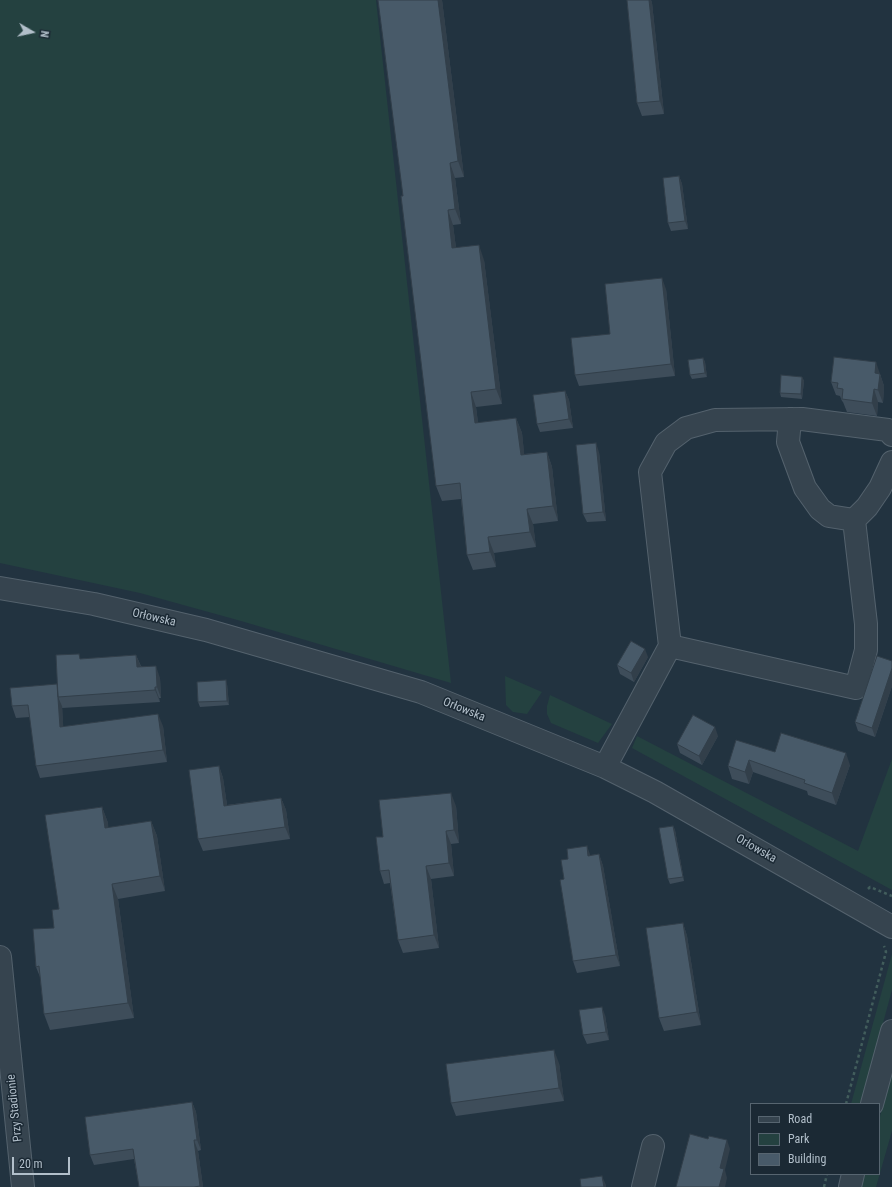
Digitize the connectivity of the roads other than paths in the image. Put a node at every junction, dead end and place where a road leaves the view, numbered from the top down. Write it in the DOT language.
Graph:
graph roads {
  1 [pos="790,419"];
  2 [pos="892,435"];
  3 [pos="892,462"];
  4 [pos="854,520"];
  5 [pos="0,588"];
  6 [pos="670,646"];
  7 [pos="605,766"];
  8 [pos="888,936"];
  9 [pos="0,957"];
  10 [pos="892,1031"];
  11 [pos="872,1103"];
  12 [pos="653,1146"];
  13 [pos="853,1175"];
  14 [pos="23,1187"];
  15 [pos="643,1187"];
  16 [pos="850,1187"];
  1 -- 2 [label="street"];
  1 -- 4 [label="street"];
  1 -- 6 [label="street"];
  3 -- 4 [label="street"];
  4 -- 6 [label="street"];
  5 -- 7 [label="street, Orłowska"];
  6 -- 7 [label="street"];
  7 -- 8 [label="street, Orłowska"];
  9 -- 14 [label="street, Przy Stadionie"];
  10 -- 11 [label="street"];
  12 -- 15 [label="street"];
  13 -- 16 [label="street"];
}
